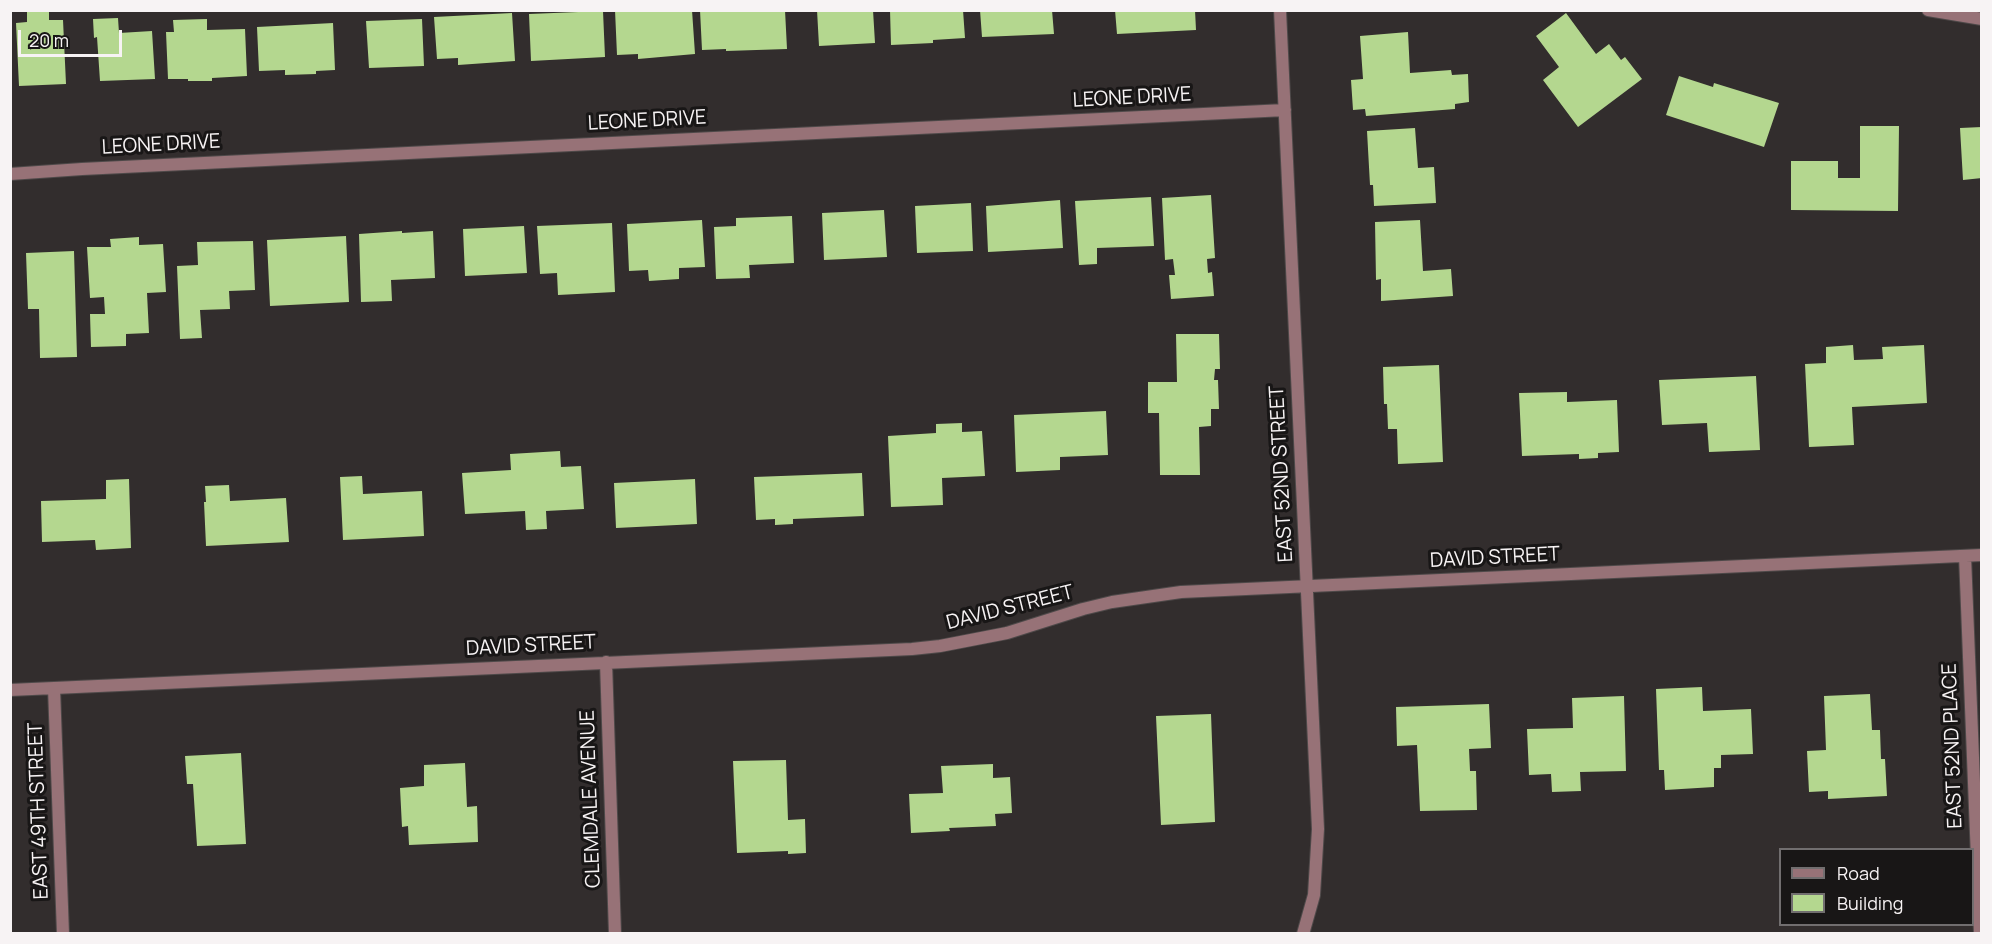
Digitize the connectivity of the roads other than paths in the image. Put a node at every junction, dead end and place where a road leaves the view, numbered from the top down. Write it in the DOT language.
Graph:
graph roads {
  1 [pos="1280,10"];
  2 [pos="1929,10"];
  3 [pos="1982,19"];
  4 [pos="1285,110"];
  5 [pos="10,174"];
  6 [pos="1982,555"];
  7 [pos="1965,556"];
  8 [pos="1307,587"];
  9 [pos="606,662"];
  10 [pos="54,688"];
  11 [pos="10,690"];
  12 [pos="63,933"];
  13 [pos="615,933"];
  14 [pos="1303,933"];
  15 [pos="1980,933"];
  1 -- 4 [label="street, EAST 52ND STREET"];
  2 -- 3 [label="street"];
  4 -- 5 [label="street, LEONE DRIVE"];
  4 -- 8 [label="street, EAST 52ND STREET"];
  6 -- 7 [label="street, DAVID STREET"];
  7 -- 8 [label="street, DAVID STREET"];
  7 -- 15 [label="street, EAST 52ND PLACE"];
  8 -- 9 [label="street, DAVID STREET"];
  8 -- 14 [label="street, EAST 52ND STREET"];
  9 -- 10 [label="street, DAVID STREET"];
  9 -- 13 [label="street, CLEMDALE AVENUE"];
  10 -- 11 [label="street, DAVID STREET"];
  10 -- 12 [label="street, EAST 49TH STREET"];
}
